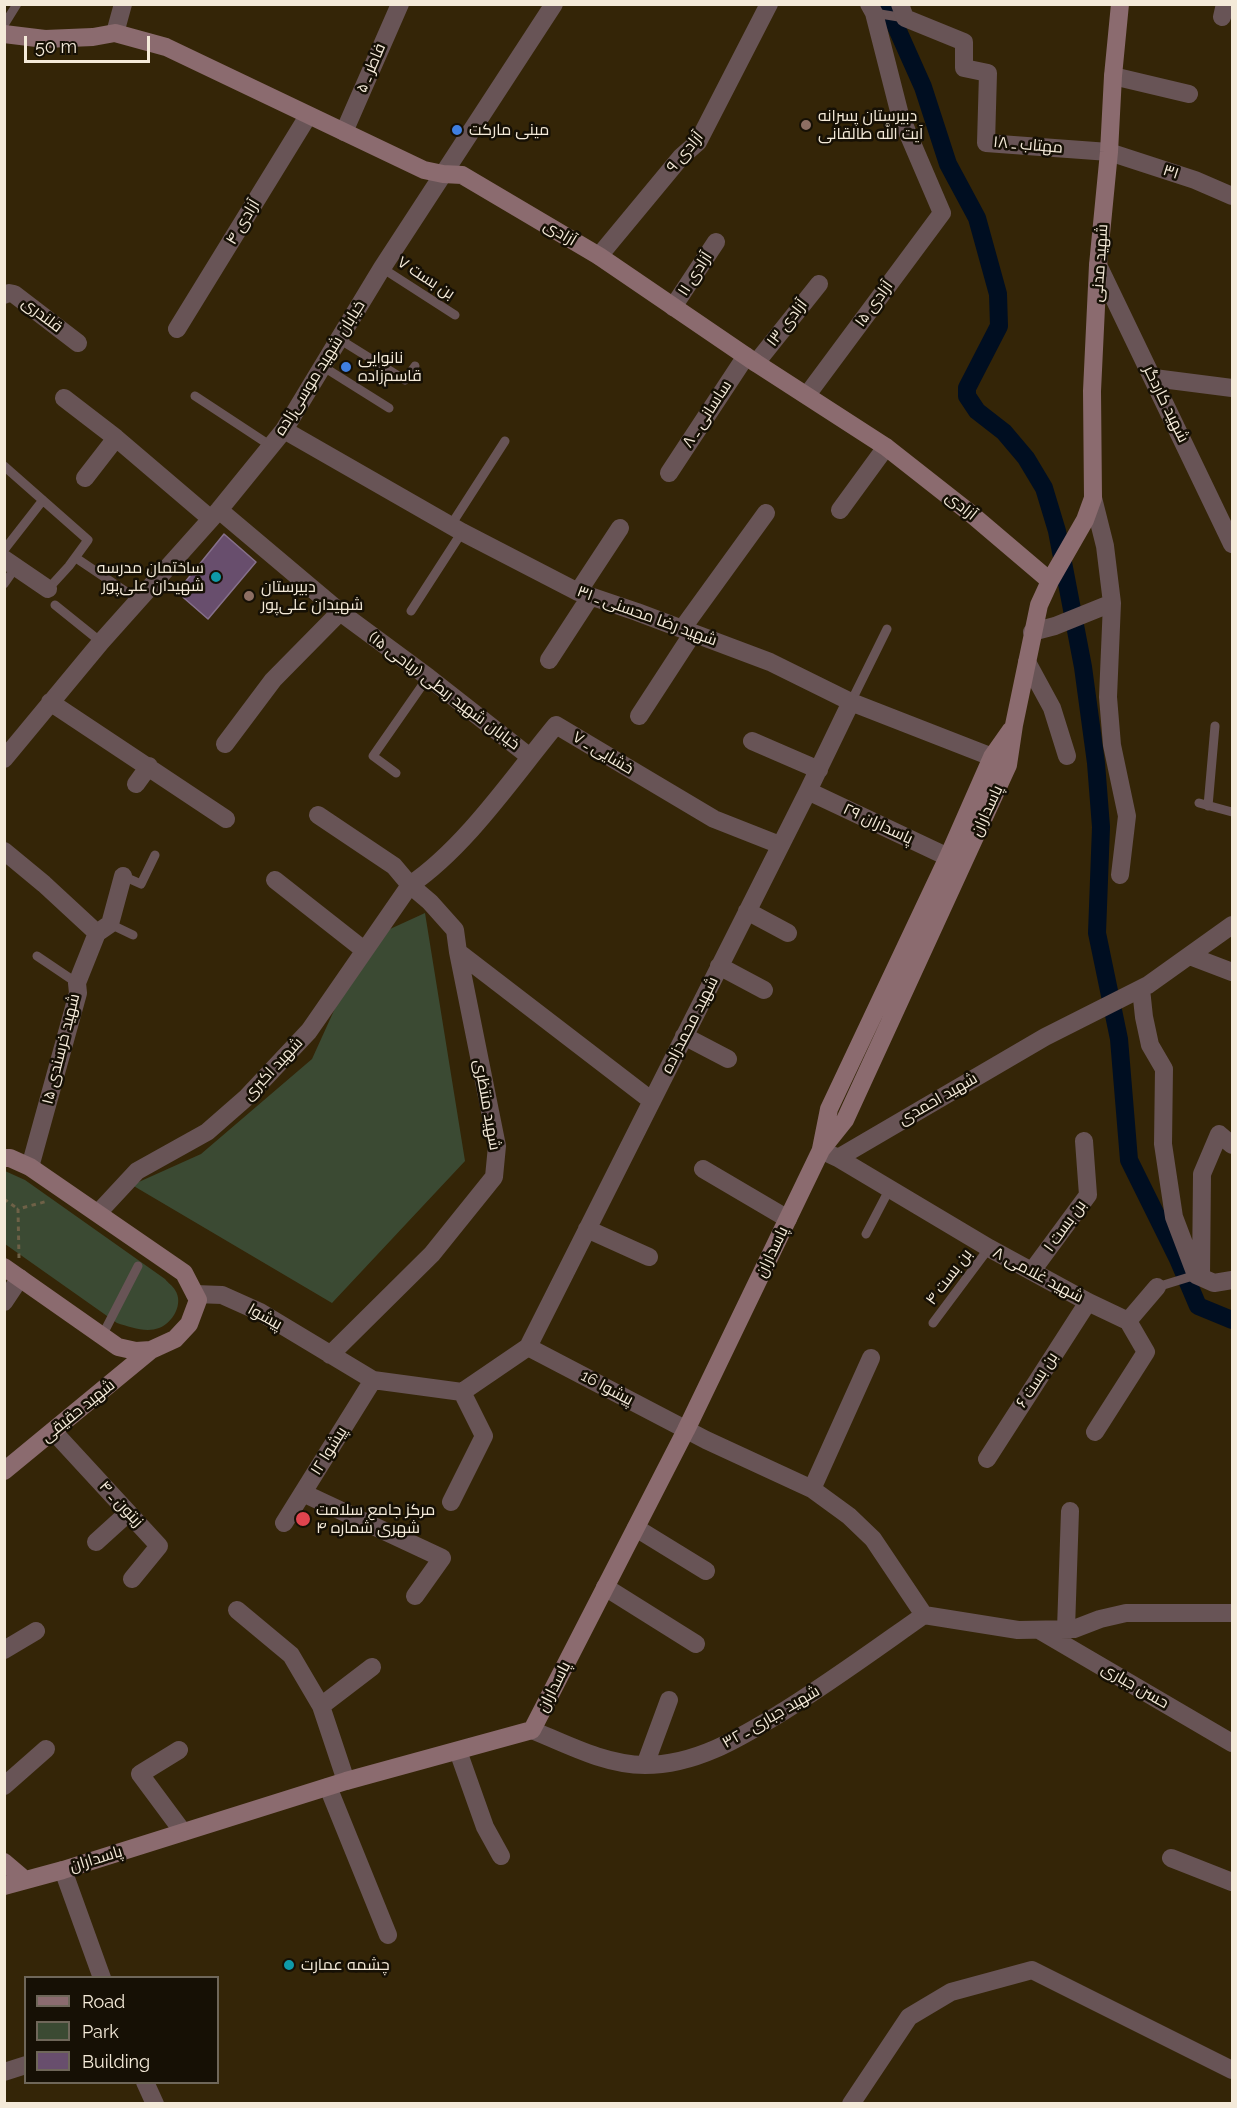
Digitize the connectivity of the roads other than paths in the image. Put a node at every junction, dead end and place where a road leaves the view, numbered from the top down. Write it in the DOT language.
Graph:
graph roads {
  1 [pos="17,4"];
  2 [pos="123,4"];
  3 [pos="400,4"];
  4 [pos="554,4"];
  5 [pos="769,4"];
  6 [pos="1120,4"];
  7 [pos="867,8"];
  8 [pos="902,11"];
  9 [pos="4,25"];
  10 [pos="115,33"];
  11 [pos="4,34"];
  12 [pos="1113,76"];
  13 [pos="1189,94"];
  14 [pos="308,116"];
  15 [pos="344,132"];
  16 [pos="1109,152"];
  17 [pos="443,174"];
  18 [pos="1233,196"];
  19 [pos="716,242"];
  20 [pos="599,256"];
  21 [pos="1098,265"];
  22 [pos="382,268"];
  23 [pos="819,284"];
  24 [pos="4,295"];
  25 [pos="673,307"];
  26 [pos="455,315"];
  27 [pos="177,329"];
  28 [pos="339,339"];
  29 [pos="78,343"];
  30 [pos="751,359"];
  31 [pos="322,366"];
  32 [pos="415,366"];
  33 [pos="1154,378"];
  34 [pos="1233,388"];
  35 [pos="807,394"];
  36 [pos="195,396"];
  37 [pos="64,398"];
  38 [pos="389,408"];
  39 [pos="284,430"];
  40 [pos="116,438"];
  41 [pos="505,441"];
  42 [pos="271,446"];
  43 [pos="886,447"];
  44 [pos="4,466"];
  45 [pos="669,473"];
  46 [pos="85,478"];
  47 [pos="1093,498"];
  48 [pos="43,500"];
  49 [pos="840,510"];
  50 [pos="766,513"];
  51 [pos="215,514"];
  52 [pos="620,528"];
  53 [pos="457,529"];
  54 [pos="1233,544"];
  55 [pos="4,550"];
  56 [pos="76,558"];
  57 [pos="10,563"];
  58 [pos="1053,576"];
  59 [pos="4,584"];
  60 [pos="128,593"];
  61 [pos="584,595"];
  62 [pos="51,597"];
  63 [pos="1112,603"];
  64 [pos="411,611"];
  65 [pos="340,612"];
  66 [pos="887,629"];
  67 [pos="687,631"];
  68 [pos="1032,632"];
  69 [pos="100,642"];
  70 [pos="549,660"];
  71 [pos="1028,662"];
  72 [pos="428,676"];
  73 [pos="50,702"];
  74 [pos="851,702"];
  75 [pos="639,716"];
  76 [pos="1014,725"];
  77 [pos="1215,726"];
  78 [pos="752,741"];
  79 [pos="225,744"];
  80 [pos="1067,756"];
  81 [pos="530,757"];
  82 [pos="992,757"];
  83 [pos="4,759"];
  84 [pos="149,766"];
  85 [pos="819,770"];
  86 [pos="396,773"];
  87 [pos="136,784"];
  88 [pos="808,791"];
  89 [pos="1233,812"];
  90 [pos="318,815"];
  91 [pos="226,819"];
  92 [pos="780,845"];
  93 [pos="4,851"];
  94 [pos="155,855"];
  95 [pos="948,857"];
  96 [pos="1120,875"];
  97 [pos="123,876"];
  98 [pos="275,880"];
  99 [pos="410,885"];
  100 [pos="747,912"];
  101 [pos="1233,925"];
  102 [pos="104,929"];
  103 [pos="789,933"];
  104 [pos="133,935"];
  105 [pos="364,950"];
  106 [pos="458,952"];
  107 [pos="37,956"];
  108 [pos="1190,956"];
  109 [pos="719,966"];
  110 [pos="1233,972"];
  111 [pos="77,983"];
  112 [pos="764,990"];
  113 [pos="1135,991"];
  114 [pos="684,1036"];
  115 [pos="728,1059"];
  116 [pos="652,1101"];
  117 [pos="1084,1141"];
  118 [pos="1233,1144"];
  119 [pos="829,1154"];
  120 [pos="4,1158"];
  121 [pos="30,1167"];
  122 [pos="703,1169"];
  123 [pos="889,1190"];
  124 [pos="98,1213"];
  125 [pos="788,1219"];
  126 [pos="587,1229"];
  127 [pos="866,1234"];
  128 [pos="989,1248"];
  129 [pos="649,1257"];
  130 [pos="138,1266"];
  131 [pos="4,1267"];
  132 [pos="1032,1271"];
  133 [pos="1198,1276"];
  134 [pos="20,1278"];
  135 [pos="1233,1280"];
  136 [pos="1157,1287"];
  137 [pos="195,1294"];
  138 [pos="4,1302"];
  139 [pos="1088,1302"];
  140 [pos="1128,1321"];
  141 [pos="933,1323"];
  142 [pos="102,1336"];
  143 [pos="528,1347"];
  144 [pos="151,1350"];
  145 [pos="330,1355"];
  146 [pos="871,1358"];
  147 [pos="373,1380"];
  148 [pos="462,1392"];
  149 [pos="686,1430"];
  150 [pos="53,1431"];
  151 [pos="1095,1432"];
  152 [pos="987,1459"];
  153 [pos="6,1467"];
  154 [pos="813,1489"];
  155 [pos="303,1493"];
  156 [pos="451,1502"];
  157 [pos="1070,1511"];
  158 [pos="128,1513"];
  159 [pos="284,1523"];
  160 [pos="636,1528"];
  161 [pos="96,1542"];
  162 [pos="706,1571"];
  163 [pos="132,1579"];
  164 [pos="605,1587"];
  165 [pos="415,1596"];
  166 [pos="237,1610"];
  167 [pos="1233,1613"];
  168 [pos="924,1615"];
  169 [pos="1037,1629"];
  170 [pos="1066,1629"];
  171 [pos="36,1631"];
  172 [pos="696,1644"];
  173 [pos="4,1650"];
  174 [pos="372,1667"];
  175 [pos="669,1700"];
  176 [pos="321,1706"];
  177 [pos="532,1730"];
  178 [pos="1233,1743"];
  179 [pos="46,1749"];
  180 [pos="179,1750"];
  181 [pos="458,1751"];
  182 [pos="645,1765"];
  183 [pos="346,1781"];
  184 [pos="4,1786"];
  185 [pos="328,1787"];
  186 [pos="183,1832"];
  187 [pos="501,1856"];
  188 [pos="1171,1858"];
  189 [pos="4,1862"];
  190 [pos="63,1870"];
  191 [pos="24,1879"];
  192 [pos="1233,1882"];
  193 [pos="4,1886"];
  194 [pos="388,1935"];
  195 [pos="102,1976"];
  196 [pos="24,2066"];
  197 [pos="1233,2070"];
  198 [pos="4,2072"];
  199 [pos="146,2084"];
  200 [pos="155,2103"];
  201 [pos="851,2103"];
  1 -- 9 [label="lane"];
  2 -- 10 [label="street"];
  3 -- 15 [label="street, فاطر ـ ۵"];
  4 -- 17 [label="street, خیابان شهید موسی‌زاده"];
  5 -- 20 [label="street, آزادی ۹"];
  6 -- 12 [label="street, شهید مدنی"];
  7 -- 8 [label="lane"];
  7 -- 35 [label="street, آزادی ۱۵"];
  8 -- 16 [label="street, مهتاب ـ ۱۸"];
  10 -- 11 [label="street, آزادی"];
  10 -- 14 [label="street, آزادی"];
  12 -- 13 [label="street"];
  12 -- 16 [label="street, شهید مدنی"];
  14 -- 15 [label="street, آزادی"];
  14 -- 27 [label="street, آزادی ۴"];
  15 -- 17 [label="street, آزادی"];
  16 -- 18 [label="street, ۳۱"];
  16 -- 21 [label="street, شهید مدنی"];
  17 -- 20 [label="street, آزادی"];
  17 -- 22 [label="street, خیابان شهید موسی‌زاده"];
  19 -- 25 [label="street, آزادی ۱۱"];
  20 -- 25 [label="street, آزادی"];
  21 -- 33 [label="street, شهید کاردگر"];
  21 -- 47 [label="street, شهید مدنی"];
  22 -- 26 [label="lane, بن بست ۷"];
  22 -- 28 [label="street, خیابان شهید موسی‌زاده"];
  23 -- 30 [label="street, آزادی ۱۳"];
  24 -- 29 [label="street, قلندری"];
  25 -- 30 [label="street, آزادی"];
  28 -- 31 [label="street, خیابان شهید موسی‌زاده"];
  28 -- 32 [label="lane"];
  30 -- 35 [label="street, آزادی"];
  30 -- 45 [label="street, ساسانی ـ ۸"];
  31 -- 38 [label="lane"];
  31 -- 39 [label="street, خیابان شهید موسی‌زاده"];
  33 -- 34 [label="street"];
  33 -- 54 [label="street, شهید کاردگر"];
  35 -- 43 [label="street, آزادی"];
  36 -- 42 [label="lane"];
  37 -- 40 [label="street, خیابان شهید ربطی (ریاحی ۱۵)"];
  39 -- 42 [label="street, خیابان شهید موسی‌زاده"];
  39 -- 53 [label="street, شهید رضا محسنی ـ ۳۱"];
  40 -- 46 [label="street"];
  40 -- 51 [label="street, خیابان شهید ربطی (ریاحی ۱۵)"];
  41 -- 53 [label="lane"];
  42 -- 51 [label="street, خیابان شهید موسی‌زاده"];
  43 -- 49 [label="street"];
  43 -- 58 [label="street, آزادی"];
  44 -- 48 [label="lane"];
  47 -- 58 [label="street, شهید مدنی"];
  47 -- 63 [label="street"];
  48 -- 55 [label="lane"];
  48 -- 56 [label="lane"];
  50 -- 67 [label="street"];
  51 -- 65 [label="street, خیابان شهید ربطی (ریاحی ۱۵)"];
  51 -- 69 [label="street, خیابان شهید موسی‌زاده"];
  52 -- 61 [label="street"];
  53 -- 61 [label="street, شهید رضا محسنی ـ ۳۱"];
  53 -- 64 [label="lane"];
  56 -- 60 [label="lane"];
  56 -- 62 [label="lane"];
  57 -- 59 [label="lane"];
  57 -- 62 [label="street"];
  58 -- 68 [label="street, پاسداران"];
  61 -- 67 [label="street, شهید رضا محسنی ـ ۳۱"];
  61 -- 70 [label="street"];
  62 -- 69 [label="lane"];
  63 -- 68 [label="street"];
  63 -- 96 [label="street"];
  65 -- 72 [label="street, خیابان شهید ربطی (ریاحی ۱۵)"];
  65 -- 79 [label="street"];
  66 -- 74 [label="lane"];
  67 -- 74 [label="street, شهید رضا محسنی ـ ۳۱"];
  67 -- 75 [label="street"];
  68 -- 71 [label="street, پاسداران"];
  69 -- 73 [label="street, خیابان شهید موسی‌زاده"];
  71 -- 76 [label="street, پاسداران"];
  71 -- 80 [label="street"];
  72 -- 81 [label="street, خیابان شهید ربطی (ریاحی ۱۵)"];
  72 -- 86 [label="lane"];
  73 -- 83 [label="street, خیابان شهید موسی‌زاده"];
  73 -- 84 [label="street"];
  74 -- 82 [label="street, شهید رضا محسنی ـ ۳۱"];
  74 -- 85 [label="street, شهید محمدزاده"];
  76 -- 82 [label="street, پاسداران"];
  76 -- 119 [label="street, پاسداران"];
  77 -- 89 [label="lane"];
  78 -- 85 [label="street"];
  81 -- 92 [label="street, خشایی ـ ۷"];
  81 -- 99 [label="street, خشایی ـ ۷"];
  82 -- 95 [label="street, پاسداران"];
  84 -- 87 [label="street"];
  84 -- 91 [label="street"];
  85 -- 88 [label="street, شهید محمدزاده"];
  88 -- 92 [label="street, شهید محمدزاده"];
  88 -- 95 [label="street, پاسداران ۲۹"];
  90 -- 99 [label="street, شهید منتظری"];
  92 -- 100 [label="street, شهید محمدزاده"];
  93 -- 102 [label="street"];
  94 -- 97 [label="lane"];
  95 -- 119 [label="street, پاسداران"];
  97 -- 102 [label="street, شهید خرسندی ۱۵"];
  98 -- 105 [label="street"];
  99 -- 105 [label="street, شهید اکبری"];
  99 -- 106 [label="street, شهید منتظری"];
  100 -- 103 [label="street"];
  100 -- 109 [label="street, شهید محمدزاده"];
  101 -- 108 [label="street"];
  102 -- 104 [label="lane"];
  102 -- 111 [label="street, شهید خرسندی ۱۵"];
  105 -- 124 [label="street, شهید اکبری"];
  106 -- 116 [label="street"];
  106 -- 145 [label="street, شهید منتظری"];
  107 -- 111 [label="lane"];
  108 -- 110 [label="street"];
  108 -- 113 [label="street"];
  109 -- 112 [label="street"];
  109 -- 114 [label="street, شهید محمدزاده"];
  111 -- 121 [label="street, شهید خرسندی ۱۵"];
  113 -- 119 [label="street, شهید احمدی"];
  113 -- 133 [label="street"];
  114 -- 115 [label="street"];
  114 -- 116 [label="street, شهید محمدزاده"];
  116 -- 126 [label="street, شهید محمدزاده"];
  117 -- 132 [label="street, بن بست ۱"];
  118 -- 133 [label="street"];
  119 -- 123 [label="street, ۸ شهید غلامی"];
  119 -- 125 [label="street, پاسداران"];
  120 -- 121 [label="street"];
  121 -- 124 [label="street"];
  122 -- 125 [label="street"];
  123 -- 127 [label="lane"];
  123 -- 128 [label="street, ۸ شهید غلامی"];
  124 -- 137 [label="street"];
  125 -- 149 [label="street, پاسداران"];
  126 -- 129 [label="street"];
  126 -- 143 [label="street, شهید محمدزاده"];
  128 -- 132 [label="street, ۸ شهید غلامی"];
  128 -- 141 [label="lane, بن بست ۴"];
  130 -- 142 [label="lane"];
  131 -- 134 [label="street"];
  132 -- 139 [label="street, ۸ شهید غلامی"];
  133 -- 135 [label="street"];
  133 -- 136 [label="lane"];
  134 -- 138 [label="street"];
  134 -- 142 [label="street"];
  136 -- 140 [label="street"];
  137 -- 144 [label="street, شهید حقیقی"];
  137 -- 145 [label="street, پیشوا"];
  139 -- 140 [label="street, ۸ شهید غلامی"];
  139 -- 152 [label="street, بن بست ۶"];
  140 -- 151 [label="street"];
  142 -- 144 [label="street"];
  143 -- 148 [label="street"];
  143 -- 149 [label="street, پیشوا 16"];
  144 -- 150 [label="street, شهید حقیقی"];
  145 -- 147 [label="street, پیشوا"];
  146 -- 154 [label="street"];
  147 -- 148 [label="street"];
  147 -- 155 [label="street, پیشوا ۱۲"];
  148 -- 156 [label="street"];
  149 -- 154 [label="street, پیشوا 16"];
  149 -- 160 [label="street, پاسداران"];
  150 -- 153 [label="street, شهید حقیقی"];
  150 -- 158 [label="street, زیتون ـ ۴"];
  154 -- 168 [label="street, پیشوا 16"];
  155 -- 159 [label="street, پیشوا ۱۲"];
  155 -- 165 [label="street"];
  157 -- 170 [label="street"];
  158 -- 161 [label="street"];
  158 -- 163 [label="street, زیتون ـ ۴"];
  160 -- 162 [label="street"];
  160 -- 164 [label="street, پاسداران"];
  164 -- 172 [label="street"];
  164 -- 177 [label="street, پاسداران"];
  166 -- 176 [label="street"];
  167 -- 170 [label="street"];
  168 -- 169 [label="street"];
  168 -- 182 [label="street, شهید جباری ـ ۳۲"];
  169 -- 170 [label="street"];
  169 -- 178 [label="street, حسن جباری"];
  171 -- 173 [label="street"];
  174 -- 176 [label="street"];
  175 -- 182 [label="street"];
  176 -- 183 [label="street"];
  177 -- 181 [label="street, پاسداران"];
  177 -- 182 [label="street, شهید جباری ـ ۳۲"];
  179 -- 184 [label="street"];
  180 -- 186 [label="street"];
  181 -- 183 [label="street, پاسداران"];
  181 -- 187 [label="street"];
  183 -- 185 [label="street, پاسداران"];
  185 -- 186 [label="street, پاسداران"];
  185 -- 194 [label="street"];
  186 -- 190 [label="street, پاسداران"];
  188 -- 192 [label="street"];
  189 -- 191 [label="street"];
  190 -- 191 [label="street, پاسداران"];
  190 -- 195 [label="street"];
  191 -- 193 [label="street, پاسداران"];
  196 -- 198 [label="street"];
  197 -- 201 [label="street"];
  199 -- 200 [label="street"];
}
